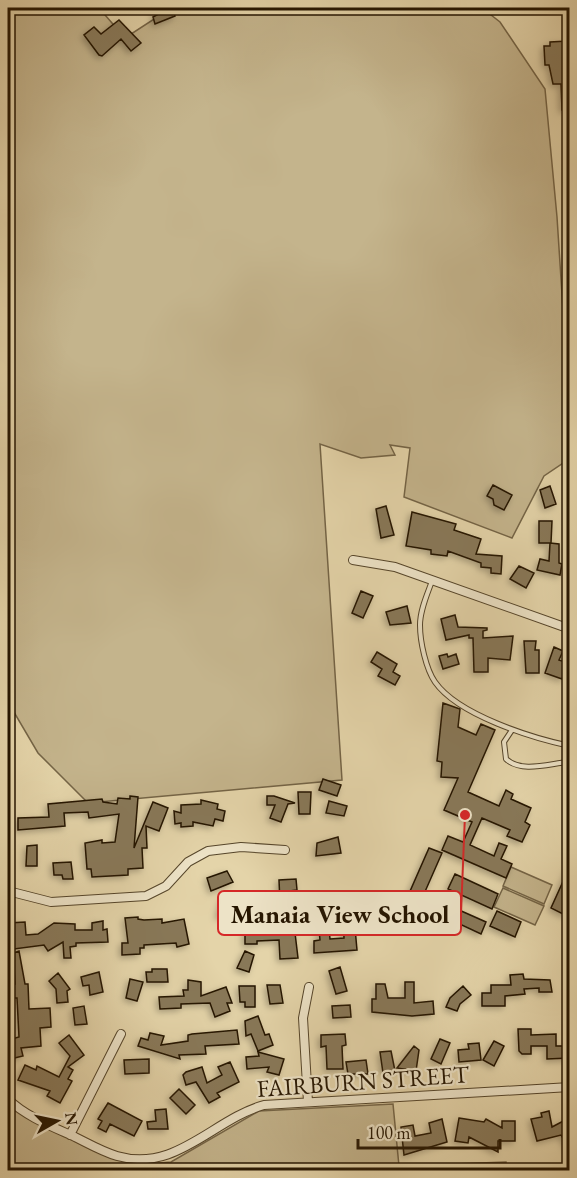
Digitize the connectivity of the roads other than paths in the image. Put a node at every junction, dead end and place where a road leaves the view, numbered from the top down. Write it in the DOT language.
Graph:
graph roads {
  1 [pos="353,560"];
  2 [pos="432,581"];
  3 [pos="570,629"];
  4 [pos="512,729"];
  5 [pos="570,746"];
  6 [pos="570,758"];
  7 [pos="285,850"];
  8 [pos="8,891"];
  9 [pos="309,987"];
  10 [pos="121,1034"];
  11 [pos="570,1087"];
  12 [pos="8,1099"];
  13 [pos="308,1101"];
  14 [pos="70,1135"];
  1 -- 2 [label="street"];
  2 -- 3 [label="street"];
  2 -- 4 [label="lane"];
  4 -- 5 [label="lane"];
  4 -- 6 [label="lane"];
  7 -- 8 [label="street"];
  9 -- 13 [label="street"];
  10 -- 14 [label="street"];
  11 -- 13 [label="street, FAIRBURN STREET"];
  12 -- 14 [label="street, FAIRBURN STREET"];
  13 -- 14 [label="street, FAIRBURN STREET"];
}
